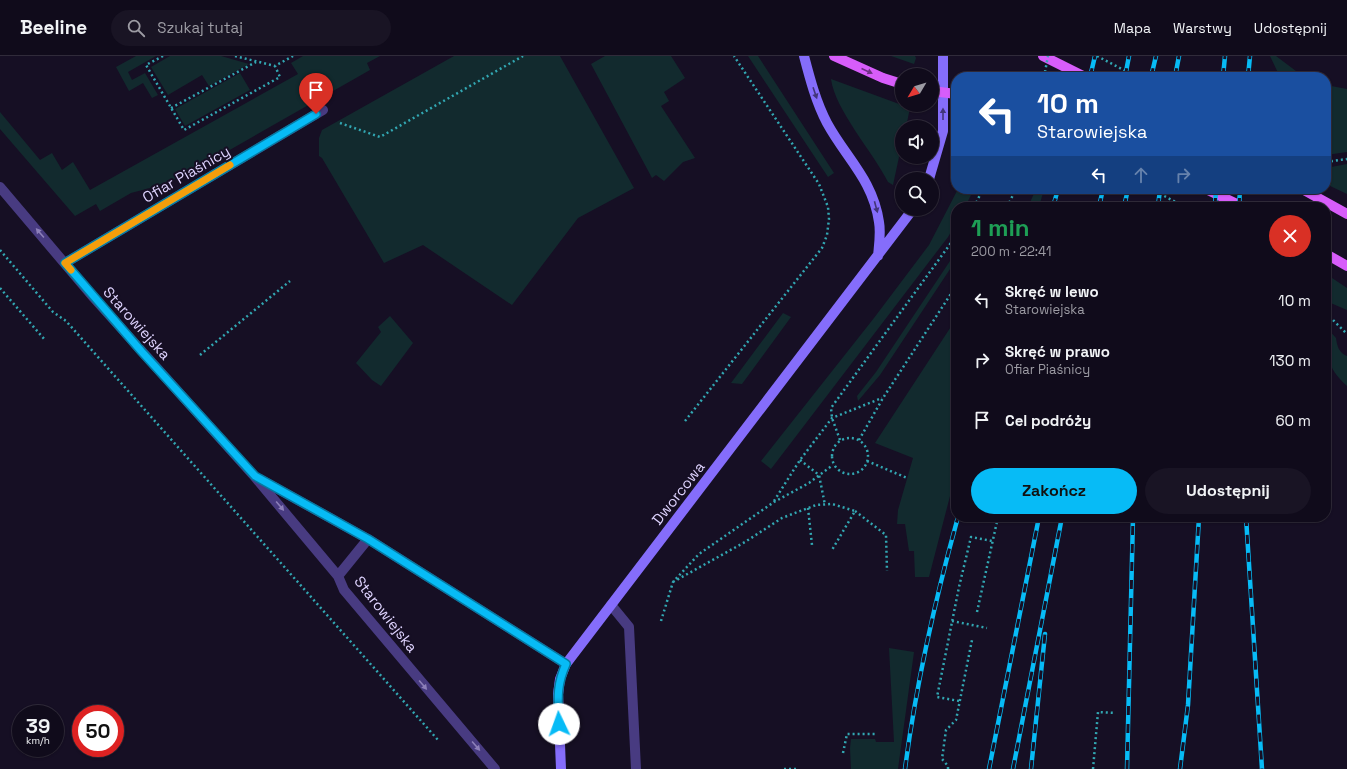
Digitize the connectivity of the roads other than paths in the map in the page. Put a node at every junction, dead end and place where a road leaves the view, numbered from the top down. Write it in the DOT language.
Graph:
graph roads {
  1 [pos="804,56"];
  2 [pos="834,56"];
  3 [pos="943,56"];
  4 [pos="1043,56"];
  5 [pos="1075,72"];
  6 [pos="895,82"];
  7 [pos="939,92"];
  8 [pos="943,92"];
  9 [pos="951,93"];
  10 [pos="320,112"];
  11 [pos="931,172"];
  12 [pos="0,187"];
  13 [pos="1216,194"];
  14 [pos="1311,194"];
  15 [pos="1233,202"];
  16 [pos="1325,202"];
  17 [pos="1331,205"];
  18 [pos="1347,214"];
  19 [pos="908,216"];
  20 [pos="878,256"];
  21 [pos="1331,257"];
  22 [pos="65,263"];
  23 [pos="1347,266"];
  24 [pos="255,476"];
  25 [pos="368,539"];
  26 [pos="338,576"];
  27 [pos="611,605"];
  28 [pos="566,664"];
  29 [pos="495,769"];
  30 [pos="561,769"];
  31 [pos="636,769"];
  1 -- 20 [label="main road, one-way"];
  2 -- 6 [label="main road, one-way"];
  3 -- 8 [label="main road"];
  4 -- 5 [label="main road"];
  7 -- 8 [label="main road"];
  8 -- 9 [label="main road"];
  11 -- 8 [label="main road, one-way"];
  10 -- 22 [label="street, Ofiar Piaśnicy"];
  22 -- 12 [label="street, Starowiejska, one-way"];
  13 -- 15 [label="main road"];
  14 -- 16 [label="main road"];
  17 -- 18 [label="main road"];
  19 -- 20 [label="main road, Dworcowa"];
  20 -- 27 [label="main road, Dworcowa"];
  21 -- 23 [label="main road"];
  22 -- 24 [label="street, Starowiejska"];
  24 -- 25 [label="street, Starowiejska"];
  24 -- 26 [label="street, Starowiejska, one-way"];
  25 -- 26 [label="street"];
  25 -- 28 [label="street, Starowiejska"];
  26 -- 29 [label="street, Starowiejska, one-way"];
  27 -- 28 [label="main road, Dworcowa"];
  27 -- 31 [label="street"];
  28 -- 30 [label="main road, Dworcowa"];
}
